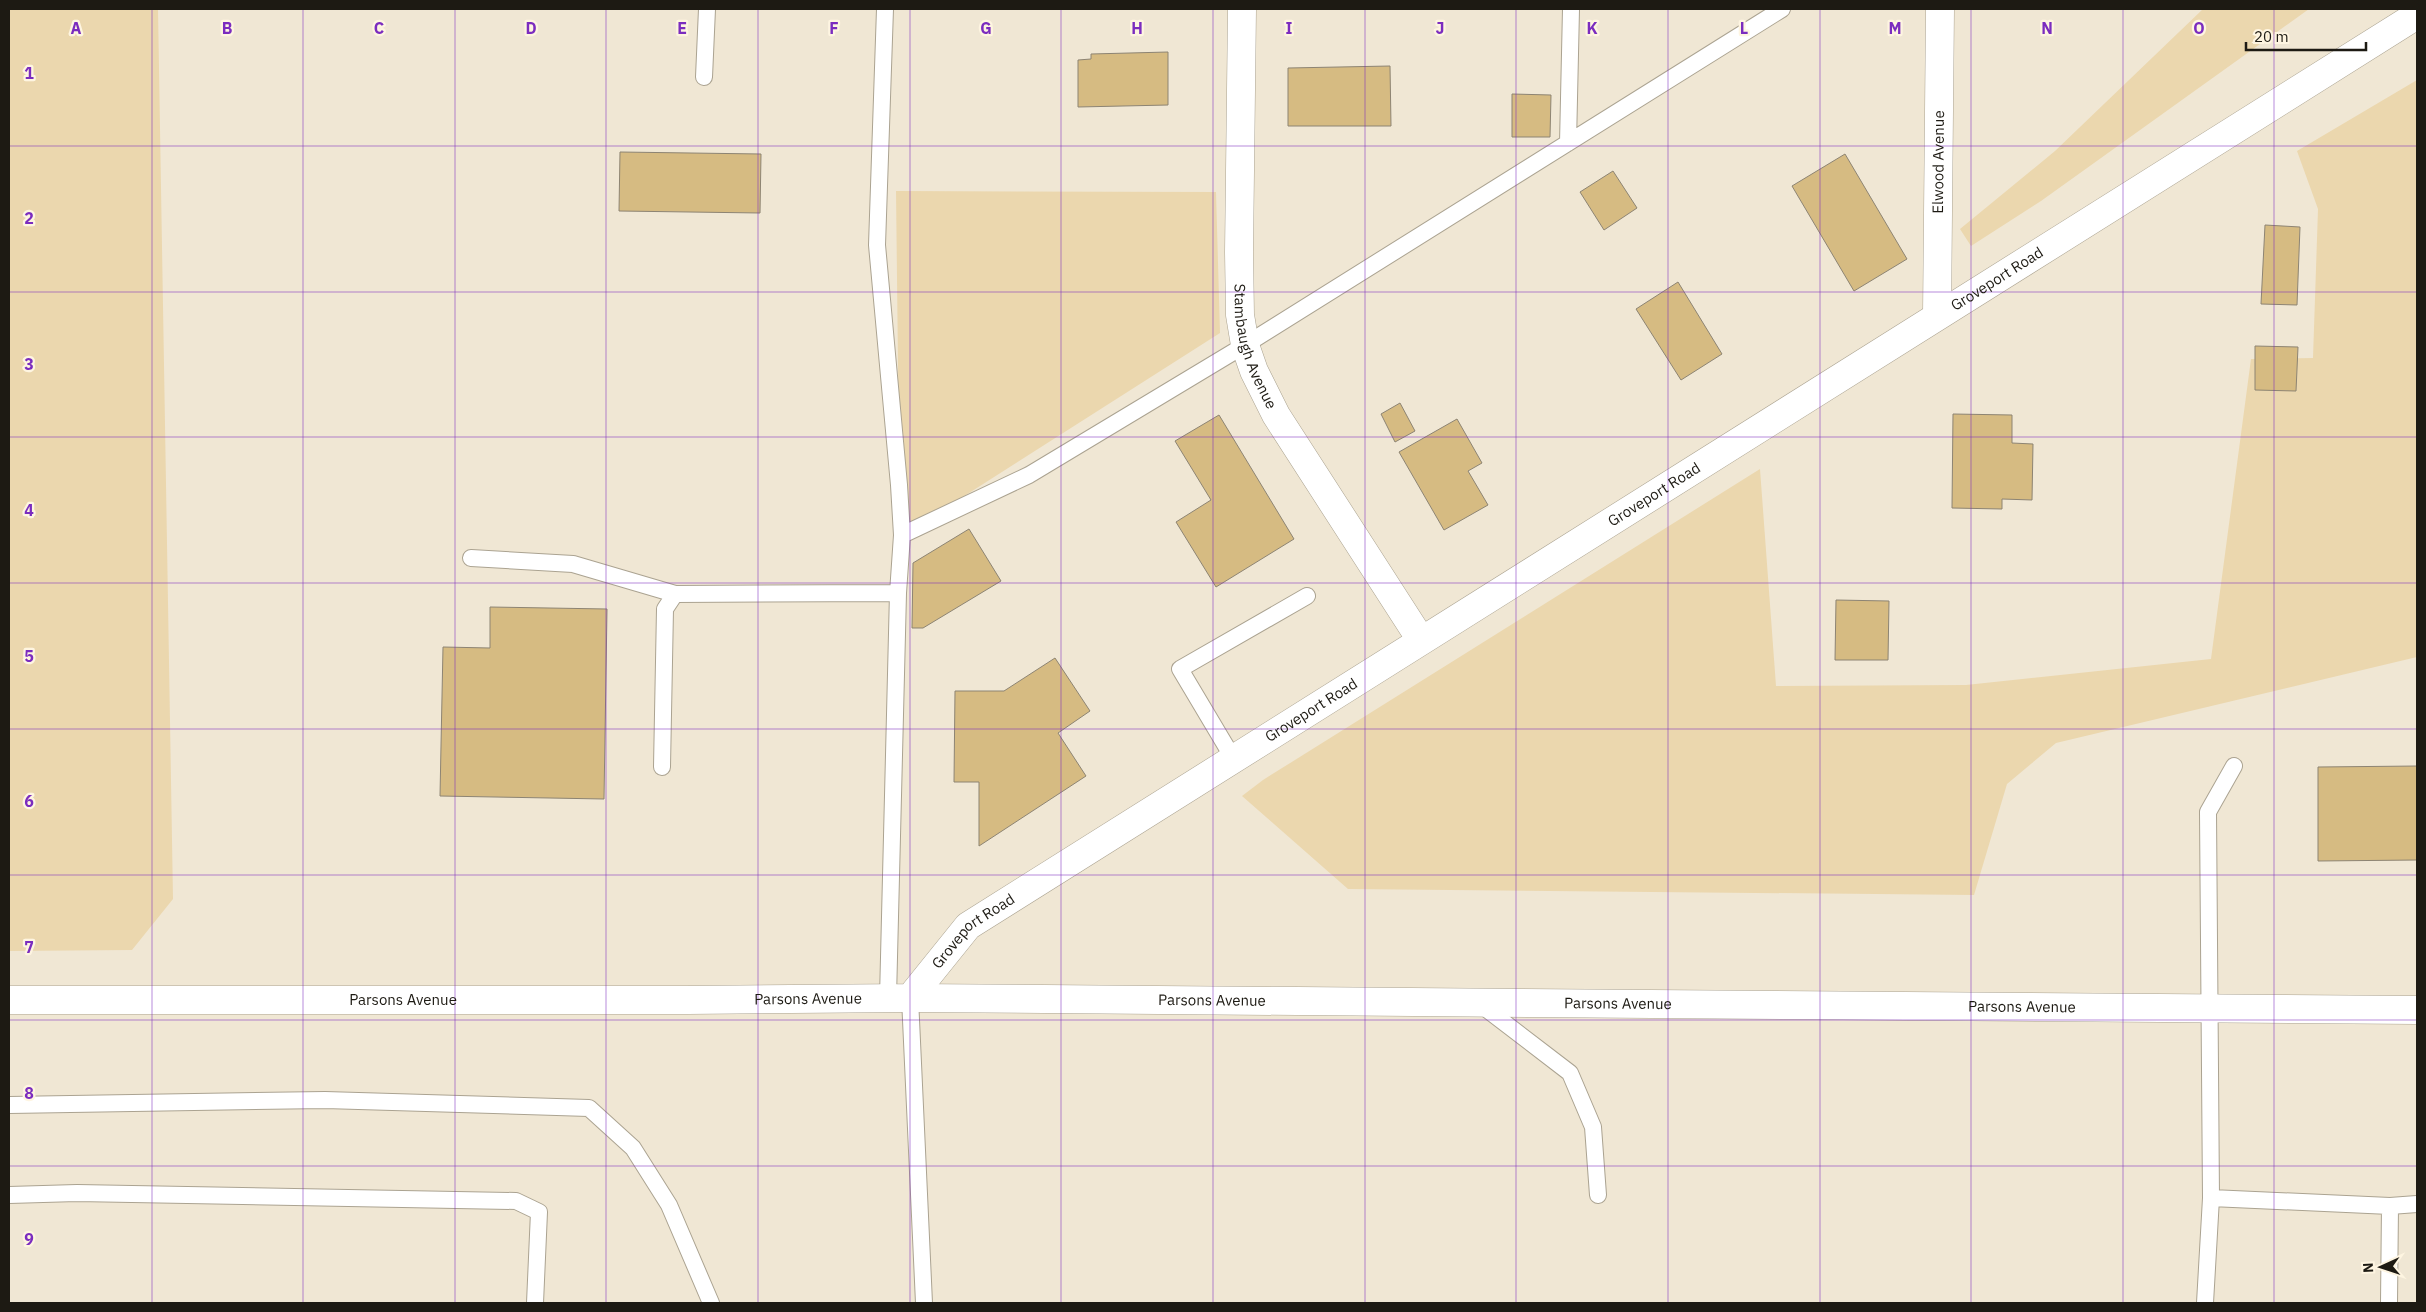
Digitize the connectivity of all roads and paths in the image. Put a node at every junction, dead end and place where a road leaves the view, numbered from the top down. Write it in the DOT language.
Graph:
graph roads {
  1 [pos="707,9"];
  2 [pos="885,9"];
  3 [pos="1242,9"];
  4 [pos="1571,9"];
  5 [pos="1782,9"];
  6 [pos="1940,9"];
  7 [pos="2417,16"];
  8 [pos="704,77"];
  9 [pos="1568,143"];
  10 [pos="1937,316"];
  11 [pos="1245,345"];
  12 [pos="902,535"];
  13 [pos="470,558"];
  14 [pos="898,592"];
  15 [pos="675,594"];
  16 [pos="1307,596"];
  17 [pos="1421,640"];
  18 [pos="1233,758"];
  19 [pos="2234,766"];
  20 [pos="662,767"];
  21 [pos="899,998"];
  22 [pos="9,1000"];
  23 [pos="1478,1002"];
  24 [pos="2208,1008"];
  25 [pos="2417,1010"];
  26 [pos="9,1105"];
  27 [pos="9,1195"];
  28 [pos="1598,1195"];
  29 [pos="2211,1198"];
  30 [pos="2417,1204"];
  31 [pos="2390,1206"];
  32 [pos="535,1303"];
  33 [pos="711,1303"];
  34 [pos="924,1303"];
  35 [pos="2205,1303"];
  36 [pos="2389,1303"];
  1 -- 8 [label="lane"];
  2 -- 12 [label="lane"];
  3 -- 11 [label="main road, Stambaugh Avenue"];
  4 -- 9 [label="lane"];
  5 -- 9 [label="lane"];
  6 -- 10 [label="main road, Elwood Avenue"];
  7 -- 10 [label="main road, Groveport Road"];
  9 -- 11 [label="lane"];
  10 -- 17 [label="main road, Groveport Road"];
  11 -- 12 [label="lane"];
  11 -- 17 [label="main road, Stambaugh Avenue"];
  12 -- 14 [label="lane"];
  13 -- 15 [label="lane"];
  14 -- 15 [label="lane"];
  14 -- 21 [label="lane"];
  15 -- 20 [label="lane"];
  16 -- 18 [label="lane"];
  17 -- 18 [label="main road, Groveport Road"];
  18 -- 21 [label="main road, Groveport Road"];
  19 -- 24 [label="lane"];
  21 -- 22 [label="main road, Parsons Avenue"];
  21 -- 23 [label="main road, Parsons Avenue"];
  21 -- 34 [label="lane"];
  23 -- 24 [label="main road, Parsons Avenue"];
  23 -- 28 [label="lane"];
  24 -- 25 [label="main road, Parsons Avenue"];
  24 -- 29 [label="lane"];
  26 -- 33 [label="lane"];
  27 -- 32 [label="lane"];
  29 -- 31 [label="lane"];
  29 -- 35 [label="lane"];
  30 -- 31 [label="lane"];
  31 -- 36 [label="lane"];
}
